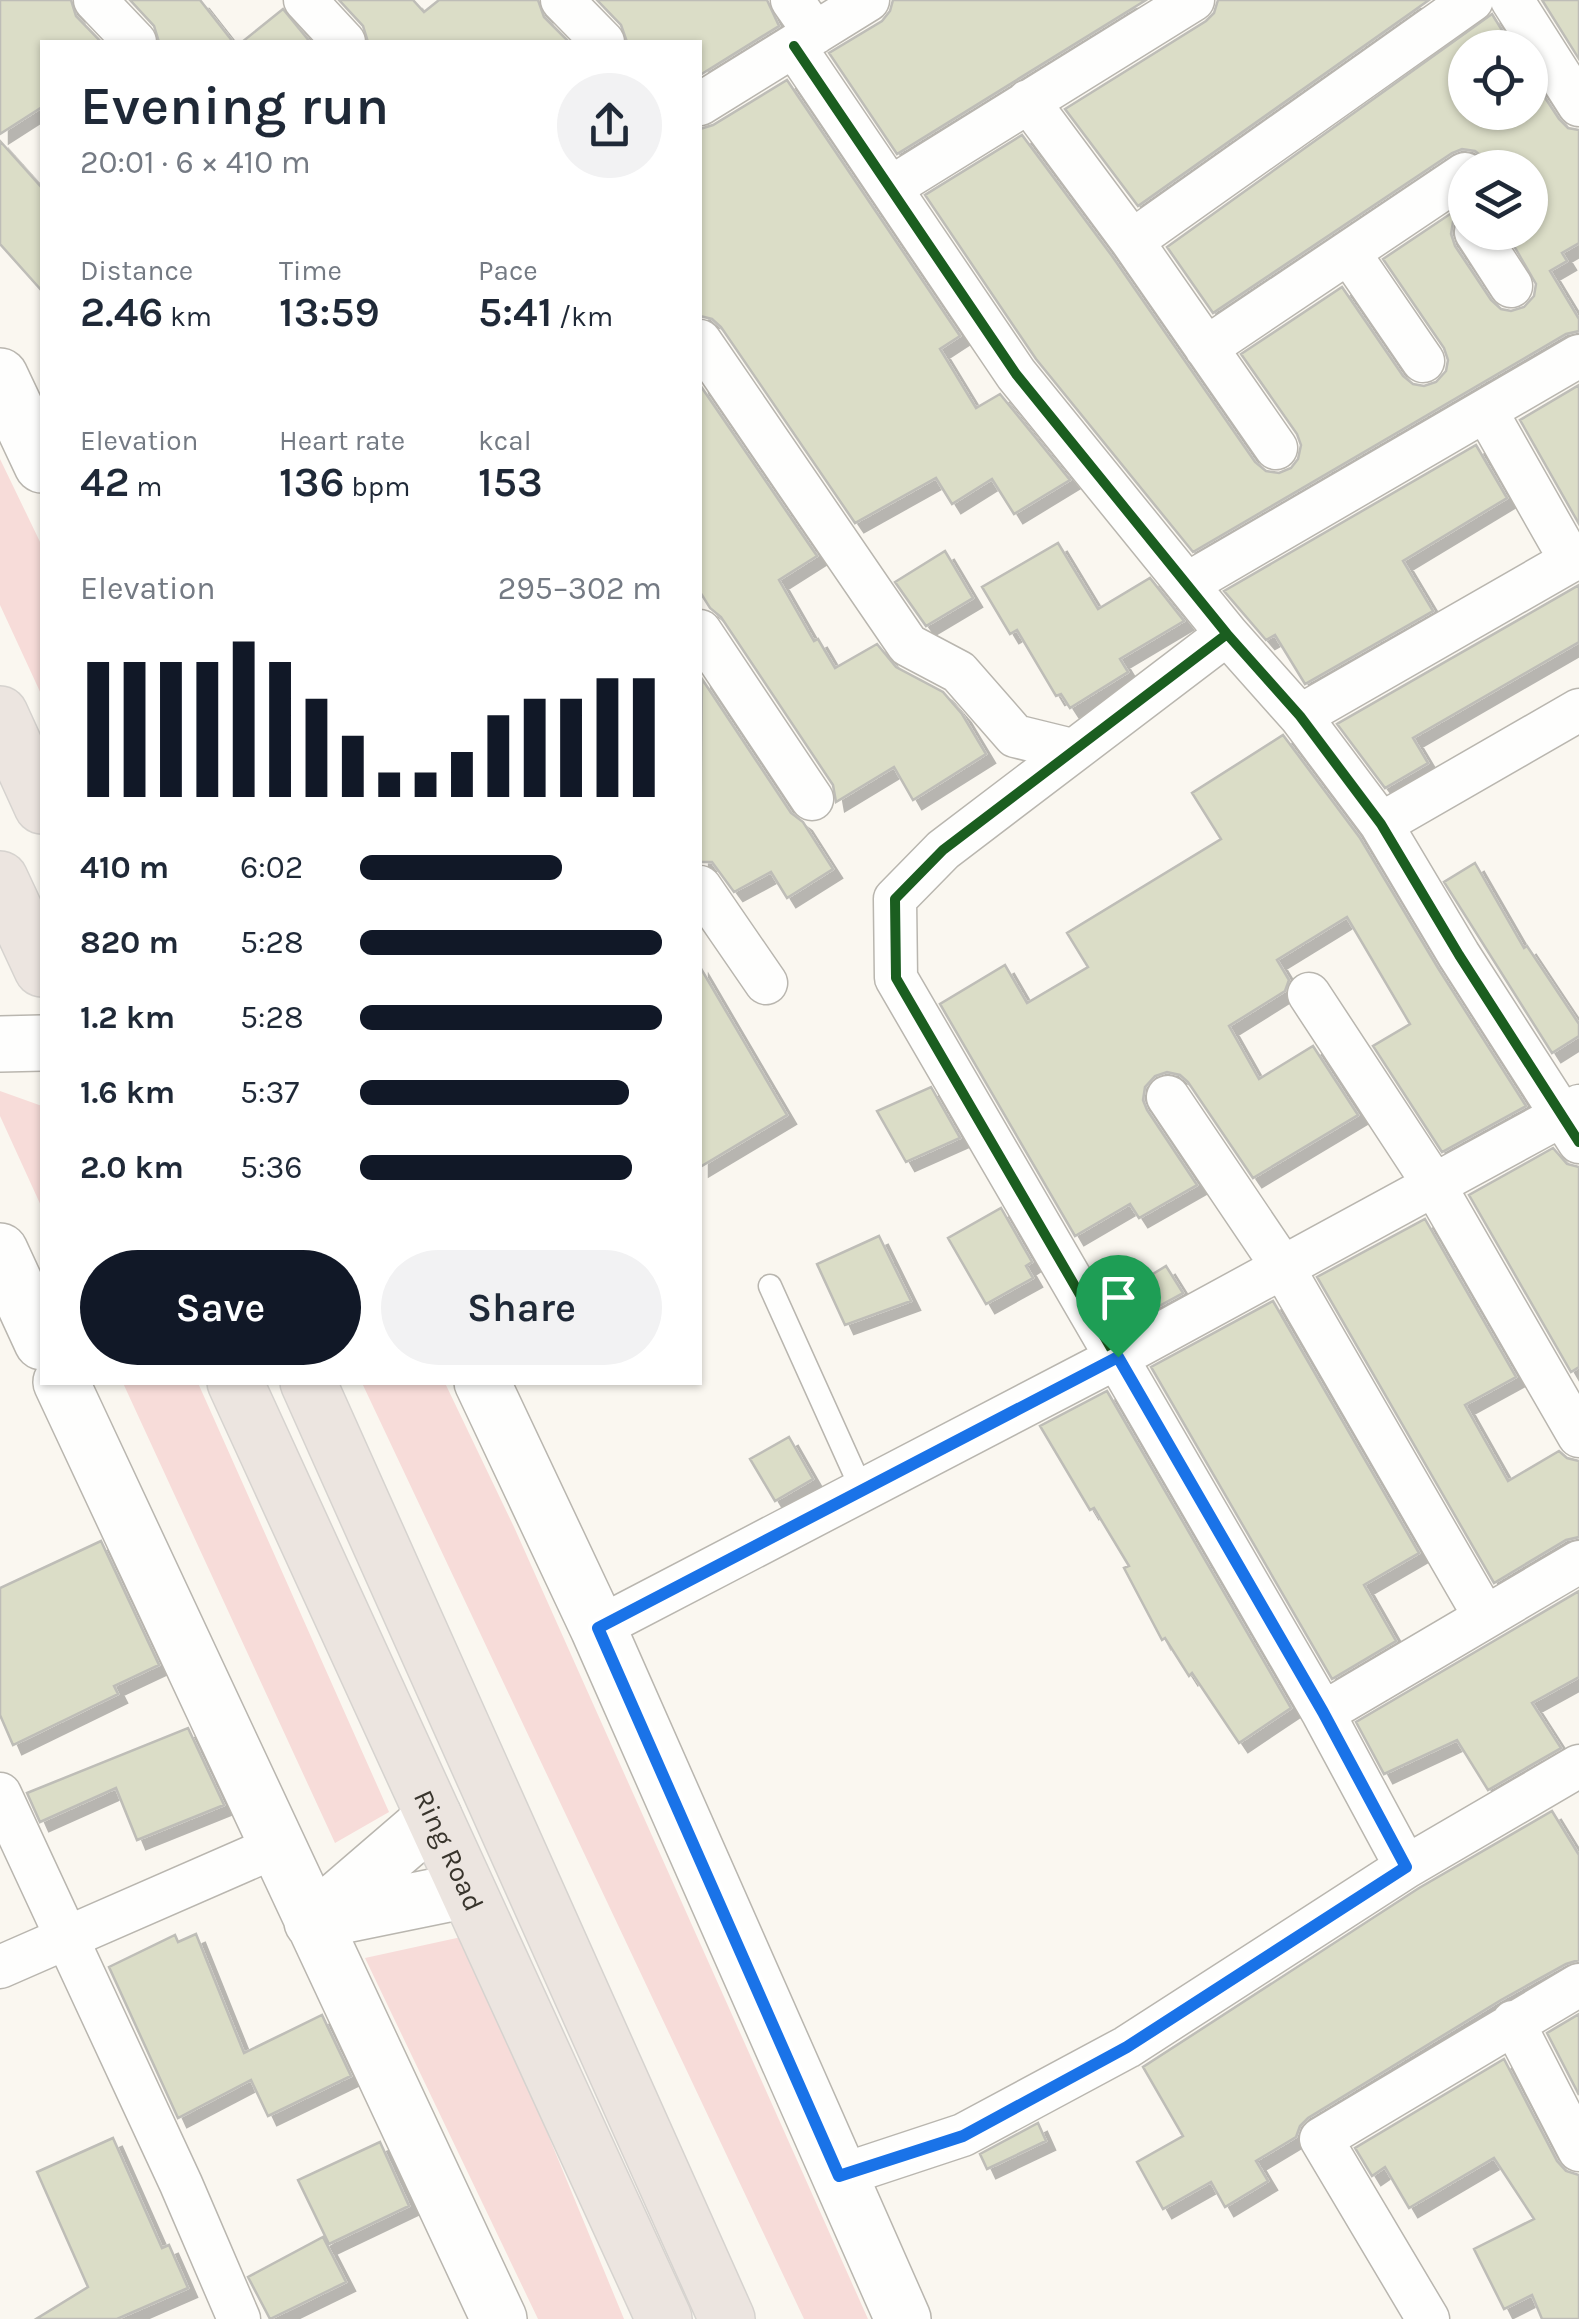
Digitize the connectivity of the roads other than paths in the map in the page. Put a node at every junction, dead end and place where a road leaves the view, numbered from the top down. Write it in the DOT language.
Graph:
graph roads {
  1 [pos="95,0"];
  2 [pos="305,0"];
  3 [pos="562,0"];
  4 [pos="868,0"];
  5 [pos="1193,0"];
  6 [pos="1472,0"];
  7 [pos="1526,5"];
  8 [pos="800,26"];
  9 [pos="133,40"];
  10 [pos="342,40"];
  11 [pos="601,40"];
  12 [pos="1028,101"];
  13 [pos="702,102"];
  14 [pos="1579,105"];
  15 [pos="890,188"];
  16 [pos="1448,194"];
  17 [pos="1132,241"];
  18 [pos="1488,250"];
  19 [pos="1350,253"];
  20 [pos="1511,286"];
  21 [pos="702,345"];
  22 [pos="1206,348"];
  23 [pos="1579,356"];
  24 [pos="1423,361"];
  25 [pos="0,376"];
  26 [pos="1486,411"];
  27 [pos="1276,448"];
  28 [pos="40,461"];
  29 [pos="1575,558"];
  30 [pos="1186,584"];
  31 [pos="1226,634"];
  32 [pos="702,635"];
  33 [pos="1579,710"];
  34 [pos="0,714"];
  35 [pos="1300,716"];
  36 [pos="1072,750"];
  37 [pos="812,799"];
  38 [pos="40,802"];
  39 [pos="1382,824"];
  40 [pos="702,890"];
  41 [pos="5,908"];
  42 [pos="40,966"];
  43 [pos="766,983"];
  44 [pos="1310,994"];
  45 [pos="40,1042"];
  46 [pos="0,1044"];
  47 [pos="1168,1097"];
  48 [pos="1574,1121"];
  49 [pos="1433,1183"];
  50 [pos="0,1251"];
  51 [pos="1282,1266"];
  52 [pos="770,1286"];
  53 [pos="40,1338"];
  54 [pos="1118,1357"];
  55 [pos="62,1385"];
  56 [pos="236,1385"];
  57 [pos="309,1385"];
  58 [pos="483,1385"];
  59 [pos="1579,1436"];
  60 [pos="862,1490"];
  61 [pos="1579,1562"];
  62 [pos="1485,1618"];
  63 [pos="598,1628"];
  64 [pos="1323,1712"];
  65 [pos="1579,1766"];
  66 [pos="0,1794"];
  67 [pos="434,1817"];
  68 [pos="277,1846"];
  69 [pos="1406,1867"];
  70 [pos="467,1890"];
  71 [pos="312,1922"];
  72 [pos="66,1937"];
  73 [pos="0,1967"];
  74 [pos="1579,1985"];
  75 [pos="1513,2022"];
  76 [pos="1579,2150"];
  77 [pos="839,2176"];
  78 [pos="239,2319"];
  79 [pos="499,2319"];
  80 [pos="664,2319"];
  81 [pos="727,2319"];
  82 [pos="903,2319"];
  83 [pos="1428,2319"];
  1 -- 9 [label="street"];
  2 -- 10 [label="street"];
  3 -- 11 [label="street"];
  4 -- 8 [label="street"];
  5 -- 12 [label="street"];
  6 -- 17 [label="street"];
  7 -- 14 [label="street"];
  8 -- 13 [label="street"];
  8 -- 15 [label="street"];
  12 -- 15 [label="street"];
  12 -- 17 [label="street"];
  15 -- 30 [label="street"];
  16 -- 19 [label="street"];
  17 -- 22 [label="street"];
  18 -- 20 [label="street"];
  19 -- 22 [label="street"];
  19 -- 24 [label="street"];
  21 -- 36 [label="street"];
  22 -- 27 [label="street"];
  23 -- 26 [label="street"];
  25 -- 28 [label="street"];
  26 -- 29 [label="street"];
  26 -- 30 [label="street"];
  29 -- 35 [label="street"];
  30 -- 31 [label="street"];
  31 -- 35 [label="street"];
  31 -- 36 [label="street"];
  32 -- 37 [label="street"];
  33 -- 39 [label="street"];
  34 -- 38 [label="main road"];
  35 -- 39 [label="street"];
  36 -- 54 [label="street"];
  39 -- 48 [label="street"];
  40 -- 43 [label="street"];
  41 -- 42 [label="main road"];
  44 -- 49 [label="street"];
  45 -- 46 [label="street"];
  47 -- 51 [label="street"];
  48 -- 49 [label="street"];
  49 -- 51 [label="street"];
  49 -- 59 [label="street"];
  50 -- 53 [label="street"];
  51 -- 54 [label="street"];
  51 -- 62 [label="street"];
  52 -- 60 [label="lane"];
  54 -- 60 [label="street"];
  54 -- 64 [label="street"];
  55 -- 68 [label="street"];
  56 -- 67 [label="main road, Ring Road"];
  57 -- 81 [label="main road"];
  58 -- 63 [label="street"];
  60 -- 63 [label="street"];
  61 -- 62 [label="street"];
  62 -- 64 [label="street"];
  63 -- 77 [label="street"];
  64 -- 69 [label="street"];
  65 -- 69 [label="street"];
  66 -- 72 [label="street"];
  67 -- 70 [label="main road, Ring Road"];
  67 -- 71 [label="street"];
  68 -- 71 [label="street"];
  68 -- 72 [label="street"];
  69 -- 77 [label="street"];
  70 -- 71 [label="street"];
  70 -- 80 [label="main road, Ring Road"];
  71 -- 79 [label="street"];
  72 -- 73 [label="street"];
  72 -- 78 [label="street"];
  74 -- 75 [label="street"];
  75 -- 76 [label="street"];
  75 -- 83 [label="street"];
  77 -- 82 [label="street"];
}
